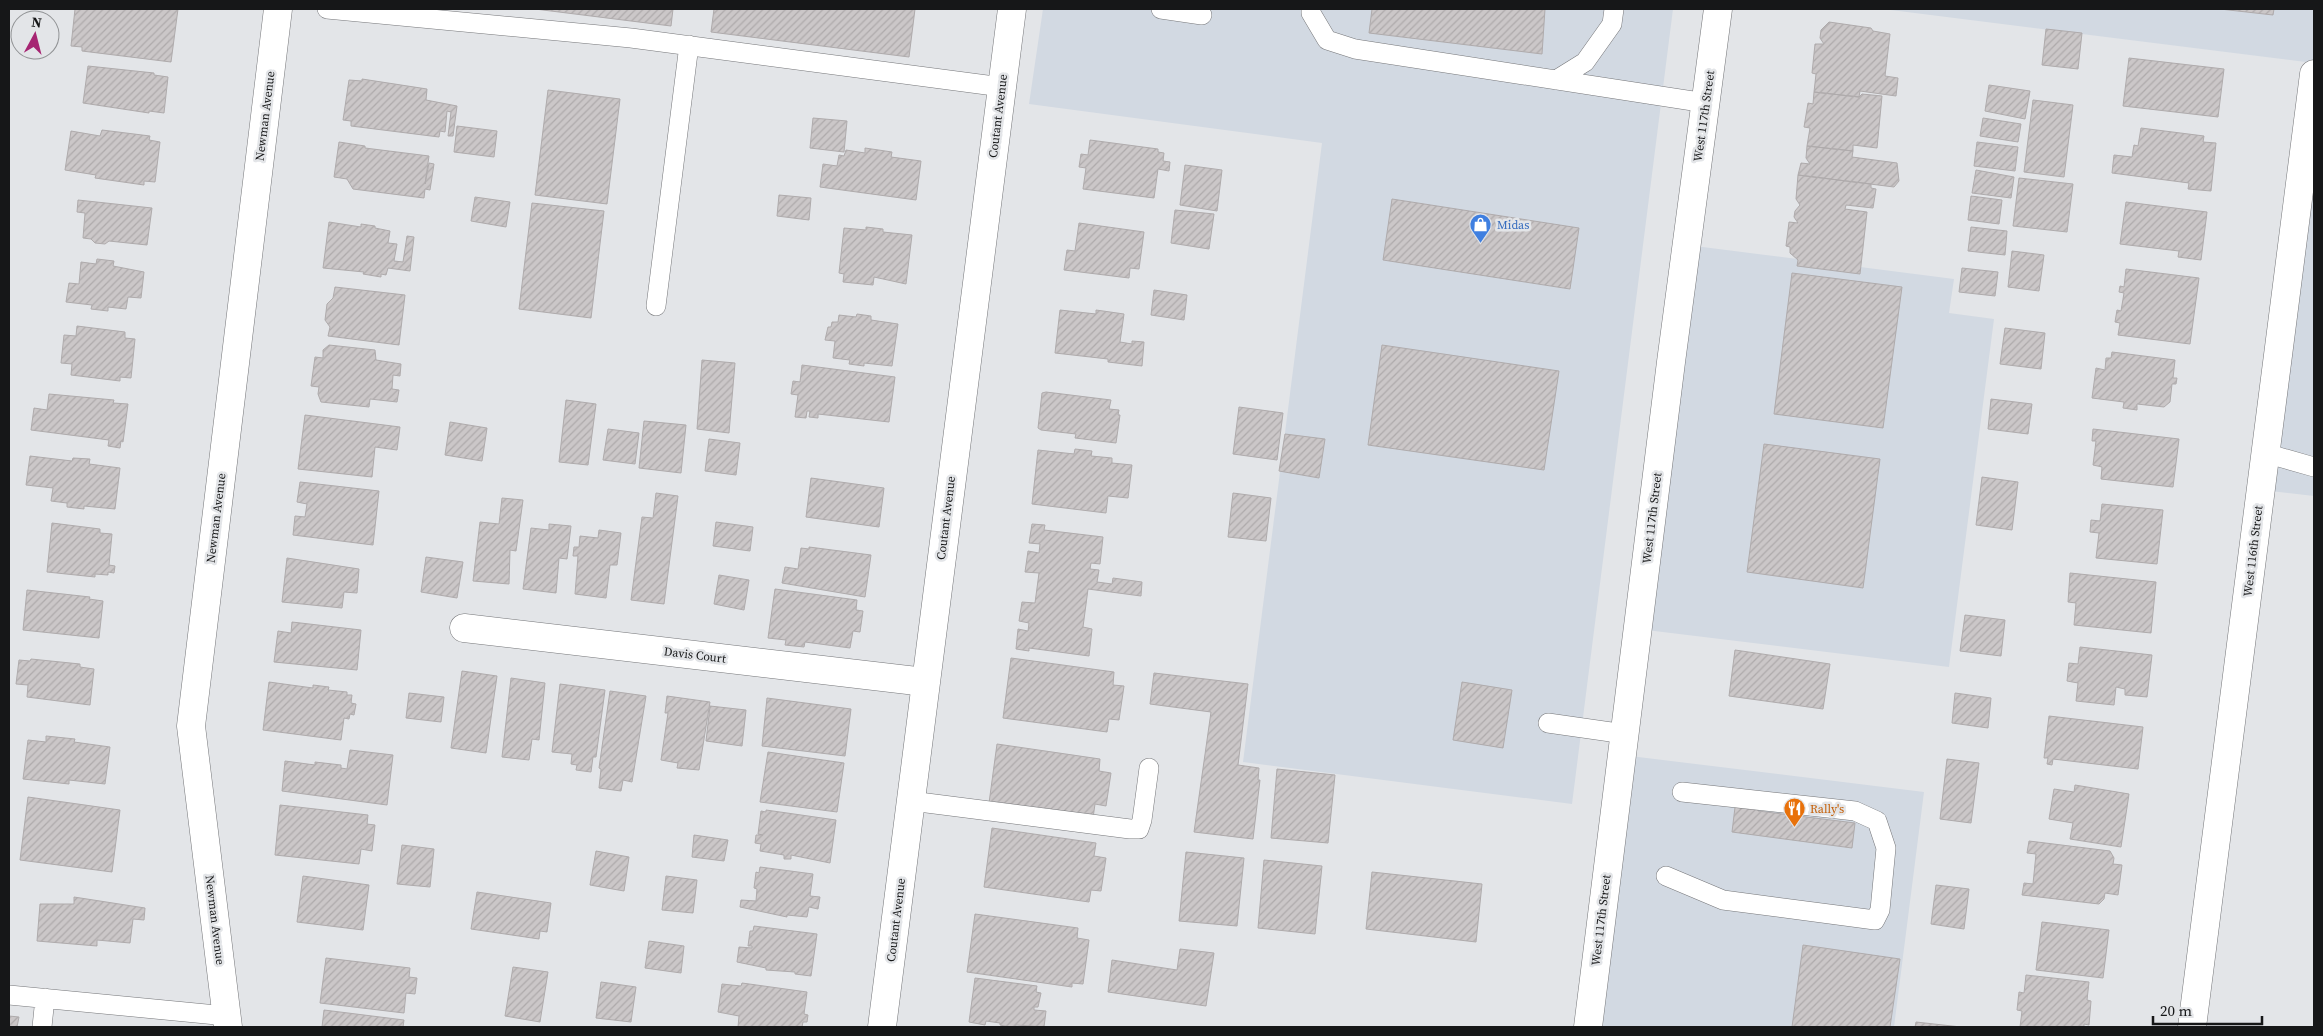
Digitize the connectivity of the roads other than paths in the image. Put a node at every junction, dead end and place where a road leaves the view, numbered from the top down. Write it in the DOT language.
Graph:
graph roads {
  1 [pos="278,9"];
  2 [pos="327,9"];
  3 [pos="1012,9"];
  4 [pos="1161,9"];
  5 [pos="1310,9"];
  6 [pos="1614,9"];
  7 [pos="1718,9"];
  8 [pos="1202,15"];
  9 [pos="689,45"];
  10 [pos="2314,74"];
  11 [pos="1556,80"];
  12 [pos="1002,87"];
  13 [pos="1706,103"];
  14 [pos="2312,105"];
  15 [pos="656,306"];
  16 [pos="2266,452"];
  17 [pos="2314,467"];
  18 [pos="464,628"];
  19 [pos="925,682"];
  20 [pos="1548,723"];
  21 [pos="1625,734"];
  22 [pos="1149,768"];
  23 [pos="1682,792"];
  24 [pos="911,801"];
  25 [pos="1666,876"];
  26 [pos="9,994"];
  27 [pos="45,998"];
  28 [pos="227,1022"];
  29 [pos="42,1027"];
  30 [pos="882,1027"];
  31 [pos="1588,1027"];
  32 [pos="2192,1027"];
  1 -- 28 [label="street, Newman Avenue"];
  2 -- 9 [label="lane"];
  3 -- 12 [label="street, Coutant Avenue"];
  4 -- 8 [label="lane"];
  5 -- 11 [label="lane"];
  6 -- 11 [label="lane"];
  7 -- 13 [label="street, West 117th Street"];
  9 -- 12 [label="lane"];
  9 -- 15 [label="lane"];
  10 -- 14 [label="street, West 116th Street"];
  11 -- 13 [label="lane"];
  12 -- 19 [label="street, Coutant Avenue"];
  13 -- 21 [label="street, West 117th Street"];
  14 -- 16 [label="street, West 116th Street"];
  16 -- 17 [label="lane"];
  16 -- 32 [label="street, West 116th Street"];
  18 -- 19 [label="street, Davis Court"];
  19 -- 24 [label="street, Coutant Avenue"];
  20 -- 21 [label="lane"];
  21 -- 31 [label="street, West 117th Street"];
  22 -- 24 [label="lane"];
  23 -- 25 [label="lane"];
  24 -- 30 [label="street, Coutant Avenue"];
  26 -- 27 [label="lane"];
  27 -- 28 [label="lane"];
  27 -- 29 [label="lane"];
}
